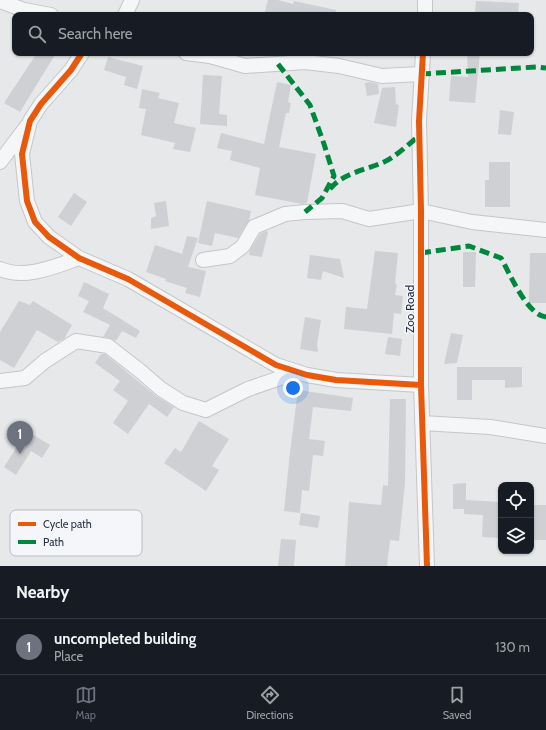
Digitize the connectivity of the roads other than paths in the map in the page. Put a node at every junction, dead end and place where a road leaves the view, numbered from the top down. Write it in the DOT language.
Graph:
graph roads {
  1 [pos="0,0"];
  2 [pos="132,0"];
  3 [pos="425,0"];
  4 [pos="35,12"];
  5 [pos="126,12"];
  6 [pos="425,12"];
  7 [pos="80,56"];
  8 [pos="210,56"];
  9 [pos="423,56"];
  10 [pos="421,74"];
  11 [pos="30,121"];
  12 [pos="0,162"];
  13 [pos="421,211"];
  14 [pos="546,230"];
  15 [pos="79,258"];
  16 [pos="204,260"];
  17 [pos="0,270"];
  18 [pos="298,372"];
  19 [pos="0,381"];
  20 [pos="421,385"];
  21 [pos="422,423"];
  22 [pos="546,436"];
  23 [pos="427,566"];
  1 -- 4 [label="street"];
  2 -- 5 [label="street"];
  3 -- 6 [label="street"];
  7 -- 11 [label="street"];
  8 -- 10 [label="street"];
  9 -- 10 [label="street, Zoo Road"];
  10 -- 13 [label="street, Zoo Road"];
  11 -- 12 [label="street"];
  11 -- 15 [label="street"];
  13 -- 14 [label="street"];
  13 -- 16 [label="street"];
  13 -- 20 [label="street, Zoo Road"];
  15 -- 17 [label="street"];
  15 -- 18 [label="street"];
  18 -- 19 [label="street"];
  18 -- 20 [label="street"];
  20 -- 21 [label="street, Zoo Road"];
  21 -- 22 [label="street"];
  21 -- 23 [label="street, Zoo Road"];
}
